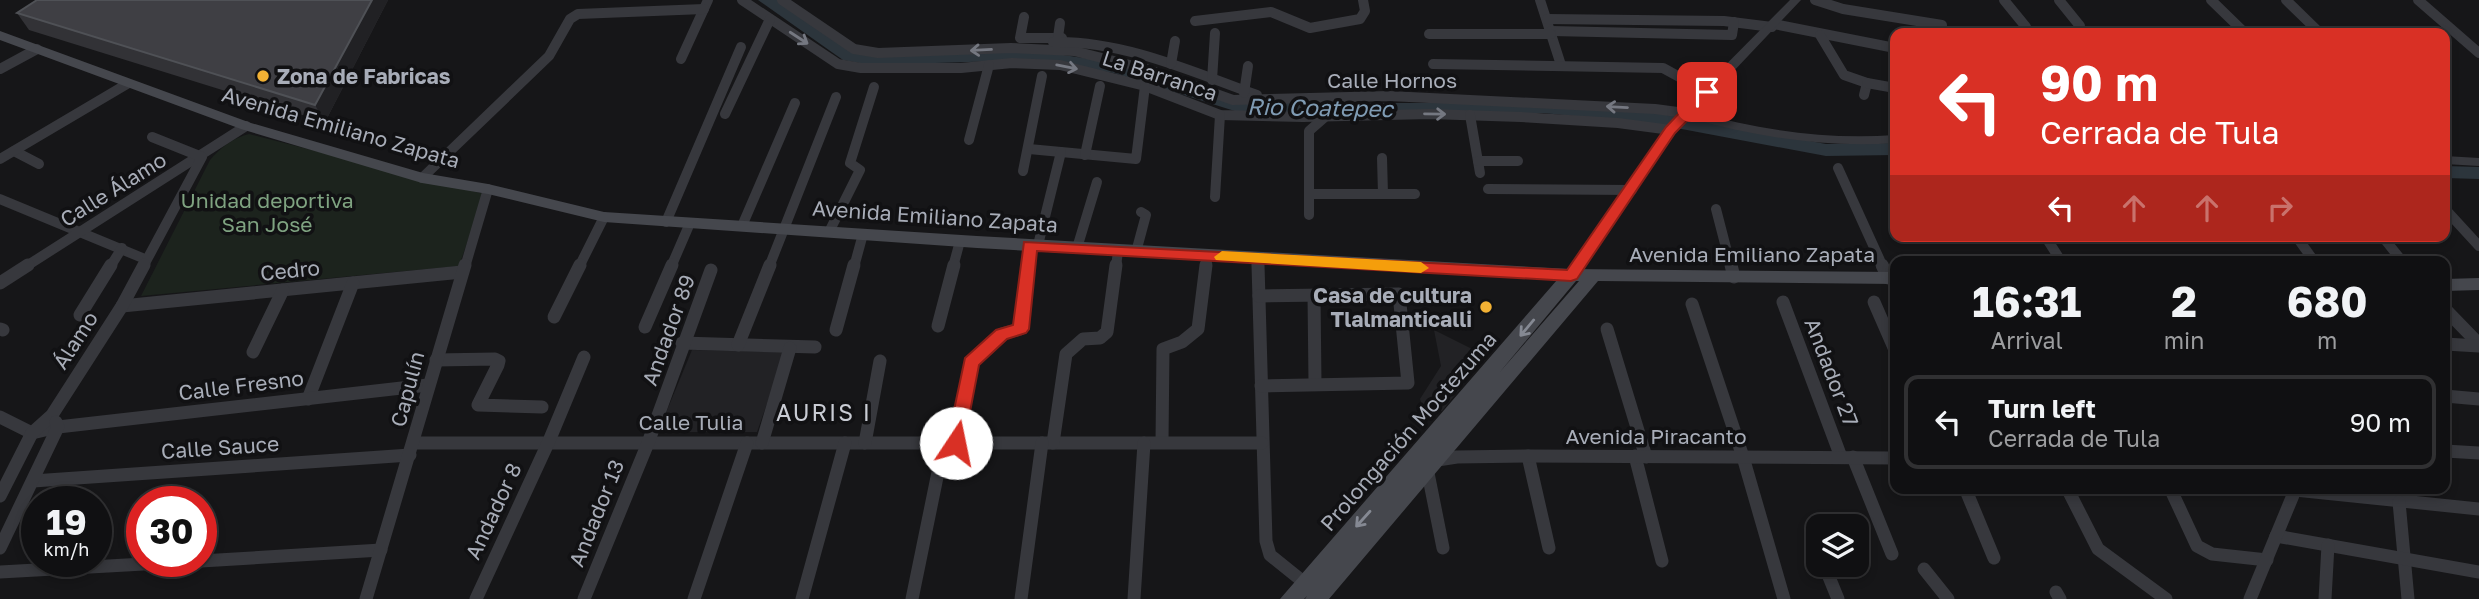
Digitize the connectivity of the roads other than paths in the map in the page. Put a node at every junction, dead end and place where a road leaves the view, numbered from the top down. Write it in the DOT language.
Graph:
graph roads {
  1 [pos="742,0"];
  2 [pos="782,0"];
  3 [pos="1363,0"];
  4 [pos="1539,0"];
  5 [pos="1795,0"];
  6 [pos="1815,0"];
  7 [pos="2004,0"];
  8 [pos="2059,0"];
  9 [pos="2211,0"];
  10 [pos="2286,0"];
  11 [pos="2418,0"];
  12 [pos="706,4"];
  13 [pos="1024,17"];
  14 [pos="770,19"];
  15 [pos="1546,19"];
  16 [pos="1195,21"];
  17 [pos="1734,22"];
  18 [pos="1060,23"];
  19 [pos="1942,24"];
  20 [pos="1773,25"];
  21 [pos="2080,26"];
  22 [pos="2026,27"];
  23 [pos="2239,28"];
  24 [pos="2315,28"];
  25 [pos="1215,33"];
  26 [pos="1551,33"];
  27 [pos="1429,34"];
  28 [pos="0,35"];
  29 [pos="1820,35"];
  30 [pos="1058,37"];
  31 [pos="1082,41"];
  32 [pos="1175,41"];
  33 [pos="741,47"];
  34 [pos="1890,47"];
  35 [pos="1011,48"];
  36 [pos="37,49"];
  37 [pos="2479,53"];
  38 [pos="681,59"];
  39 [pos="1171,64"];
  40 [pos="1433,64"];
  41 [pos="989,65"];
  42 [pos="1561,65"];
  43 [pos="1248,66"];
  44 [pos="0,69"];
  45 [pos="1042,76"];
  46 [pos="1212,80"];
  47 [pos="1867,83"];
  48 [pos="127,84"];
  49 [pos="1100,86"];
  50 [pos="1145,86"];
  51 [pos="874,87"];
  52 [pos="1890,87"];
  53 [pos="1707,92"];
  54 [pos="1244,93"];
  55 [pos="1864,95"];
  56 [pos="836,97"];
  57 [pos="1280,100"];
  58 [pos="795,103"];
  59 [pos="725,114"];
  60 [pos="1684,114"];
  61 [pos="1220,115"];
  62 [pos="1470,116"];
  63 [pos="1325,117"];
  64 [pos="246,126"];
  65 [pos="1672,129"];
  66 [pos="152,138"];
  67 [pos="1890,140"];
  68 [pos="968,141"];
  69 [pos="1029,149"];
  70 [pos="14,151"];
  71 [pos="1061,152"];
  72 [pos="1084,155"];
  73 [pos="202,156"];
  74 [pos="1382,158"];
  75 [pos="2450,158"];
  76 [pos="0,159"];
  77 [pos="1518,161"];
  78 [pos="2479,162"];
  79 [pos="39,164"];
  80 [pos="1838,168"];
  81 [pos="1023,171"];
  82 [pos="422,178"];
  83 [pos="1097,182"];
  84 [pos="1488,189"];
  85 [pos="488,190"];
  86 [pos="1632,190"];
  87 [pos="1309,194"];
  88 [pos="1383,194"];
  89 [pos="1415,194"];
  90 [pos="1215,197"];
  91 [pos="0,198"];
  92 [pos="1716,209"];
  93 [pos="1142,212"];
  94 [pos="2450,214"];
  95 [pos="1310,215"];
  96 [pos="604,217"];
  97 [pos="666,222"];
  98 [pos="690,223"];
  99 [pos="742,226"];
  100 [pos="783,229"];
  101 [pos="830,232"];
  102 [pos="80,233"];
  103 [pos="863,234"];
  104 [pos="960,241"];
  105 [pos="2387,242"];
  106 [pos="1034,245"];
  107 [pos="2479,246"];
  108 [pos="122,248"];
  109 [pos="1077,248"];
  110 [pos="1118,251"];
  111 [pos="1136,252"];
  112 [pos="1207,256"];
  113 [pos="2398,256"];
  114 [pos="145,258"];
  115 [pos="1258,259"];
  116 [pos="711,270"];
  117 [pos="463,272"];
  118 [pos="1890,274"];
  119 [pos="1571,275"];
  120 [pos="1593,276"];
  121 [pos="1734,277"];
  122 [pos="1890,278"];
  123 [pos="0,283"];
  124 [pos="353,283"];
  125 [pos="2450,285"];
  126 [pos="2479,285"];
  127 [pos="283,290"];
  128 [pos="1314,295"];
  129 [pos="1259,296"];
  130 [pos="1783,302"];
  131 [pos="1874,302"];
  132 [pos="1692,304"];
  133 [pos="122,306"];
  134 [pos="2450,314"];
  135 [pos="80,315"];
  136 [pos="554,317"];
  137 [pos="938,326"];
  138 [pos="645,327"];
  139 [pos="1606,329"];
  140 [pos="836,330"];
  141 [pos="1890,339"];
  142 [pos="682,343"];
  143 [pos="2450,344"];
  144 [pos="738,345"];
  145 [pos="2479,345"];
  146 [pos="815,347"];
  147 [pos="790,348"];
  148 [pos="253,352"];
  149 [pos="584,357"];
  150 [pos="436,360"];
  151 [pos="880,361"];
  152 [pos="1315,383"];
  153 [pos="428,385"];
  154 [pos="1261,386"];
  155 [pos="2450,396"];
  156 [pos="308,399"];
  157 [pos="2479,399"];
  158 [pos="542,407"];
  159 [pos="0,417"];
  160 [pos="55,421"];
  161 [pos="32,433"];
  162 [pos="549,441"];
  163 [pos="648,443"];
  164 [pos="754,443"];
  165 [pos="845,443"];
  166 [pos="865,443"];
  167 [pos="950,443"];
  168 [pos="1047,443"];
  169 [pos="1144,443"];
  170 [pos="1163,443"];
  171 [pos="1262,443"];
  172 [pos="412,449"];
  173 [pos="2450,451"];
  174 [pos="2479,453"];
  175 [pos="1528,456"];
  176 [pos="1641,457"];
  177 [pos="1743,457"];
  178 [pos="1847,457"];
  179 [pos="1890,457"];
  180 [pos="1426,461"];
  181 [pos="33,481"];
  182 [pos="1967,494"];
  183 [pos="2070,494"];
  184 [pos="2173,494"];
  185 [pos="2293,494"];
  186 [pos="2335,494"];
  187 [pos="0,496"];
  188 [pos="2399,502"];
  189 [pos="2479,509"];
  190 [pos="2276,537"];
  191 [pos="2328,545"];
  192 [pos="0,548"];
  193 [pos="1443,548"];
  194 [pos="1549,548"];
  195 [pos="381,550"];
  196 [pos="1892,554"];
  197 [pos="1994,558"];
  198 [pos="2404,559"];
  199 [pos="217,560"];
  200 [pos="2267,560"];
  201 [pos="1662,561"];
  202 [pos="126,565"];
  203 [pos="1924,569"];
  204 [pos="0,572"];
  205 [pos="2479,572"];
  206 [pos="1829,577"];
  207 [pos="1308,594"];
  208 [pos="366,599"];
  209 [pos="476,599"];
  210 [pos="584,599"];
  211 [pos="694,599"];
  212 [pos="802,599"];
  213 [pos="912,599"];
  214 [pos="1021,599"];
  215 [pos="1133,599"];
  216 [pos="1784,599"];
  217 [pos="1838,599"];
  218 [pos="1948,599"];
  219 [pos="2166,599"];
  220 [pos="2250,599"];
  221 [pos="2325,599"];
  222 [pos="2408,599"];
  1 -- 14 [label="street, La Barranca"];
  35 -- 2 [label="street, Calle Hornos, one-way"];
  3 -- 16 [label="street"];
  4 -- 15 [label="street"];
  5 -- 20 [label="street, Prolongación Moctezuma"];
  6 -- 19 [label="street"];
  7 -- 22 [label="street"];
  8 -- 21 [label="street"];
  9 -- 23 [label="street"];
  10 -- 24 [label="street"];
  11 -- 37 [label="street"];
  12 -- 38 [label="street"];
  12 -- 82 [label="street"];
  13 -- 30 [label="street"];
  14 -- 41 [label="street, La Barranca, one-way"];
  14 -- 59 [label="street"];
  15 -- 17 [label="street"];
  15 -- 26 [label="street"];
  17 -- 20 [label="street"];
  17 -- 26 [label="street"];
  18 -- 30 [label="street"];
  20 -- 29 [label="street"];
  20 -- 53 [label="street, Prolongación Moctezuma"];
  25 -- 46 [label="street"];
  26 -- 27 [label="street"];
  26 -- 42 [label="street"];
  28 -- 36 [label="main road, Avenida Emiliano Zapata"];
  29 -- 34 [label="street"];
  29 -- 47 [label="street"];
  30 -- 31 [label="street"];
  31 -- 35 [label="street"];
  31 -- 39 [label="street"];
  32 -- 39 [label="street"];
  33 -- 97 [label="street"];
  35 -- 57 [label="street, Calle Hornos"];
  36 -- 44 [label="street"];
  36 -- 48 [label="main road, Avenida Emiliano Zapata"];
  39 -- 46 [label="street"];
  40 -- 42 [label="street"];
  41 -- 50 [label="street, La Barranca, one-way"];
  41 -- 68 [label="street"];
  42 -- 53 [label="street"];
  43 -- 54 [label="street"];
  45 -- 69 [label="street"];
  46 -- 54 [label="street"];
  47 -- 52 [label="street"];
  47 -- 55 [label="street"];
  48 -- 64 [label="main road, Avenida Emiliano Zapata"];
  48 -- 70 [label="street"];
  49 -- 72 [label="street"];
  50 -- 61 [label="street, La Barranca"];
  50 -- 72 [label="street"];
  51 -- 101 [label="street"];
  53 -- 60 [label="street, Prolongación Moctezuma"];
  54 -- 57 [label="street"];
  56 -- 100 [label="street"];
  60 -- 57 [label="street, Calle Hornos, one-way"];
  58 -- 99 [label="street"];
  60 -- 65 [label="street, Prolongación Moctezuma"];
  60 -- 67 [label="street, Calle Hornos"];
  61 -- 63 [label="street, La Barranca"];
  61 -- 90 [label="street"];
  63 -- 62 [label="street, La Barranca, one-way"];
  62 -- 65 [label="street, La Barranca"];
  62 -- 77 [label="street"];
  63 -- 87 [label="street"];
  64 -- 73 [label="street, Calle Álamo"];
  64 -- 82 [label="main road, Avenida Emiliano Zapata"];
  65 -- 86 [label="street, Prolongación Moctezuma"];
  66 -- 73 [label="street"];
  69 -- 71 [label="street"];
  69 -- 81 [label="street"];
  70 -- 76 [label="street"];
  70 -- 79 [label="street"];
  71 -- 72 [label="street"];
  71 -- 106 [label="street"];
  73 -- 102 [label="street, Calle Álamo"];
  73 -- 114 [label="street, Álamo"];
  74 -- 88 [label="street"];
  75 -- 78 [label="street"];
  80 -- 118 [label="street"];
  82 -- 85 [label="main road, Avenida Emiliano Zapata"];
  83 -- 109 [label="street"];
  84 -- 86 [label="street"];
  85 -- 96 [label="main road, Avenida Emiliano Zapata"];
  85 -- 117 [label="street, Capulín"];
  86 -- 119 [label="street, Prolongación Moctezuma"];
  87 -- 88 [label="street"];
  87 -- 95 [label="street"];
  88 -- 89 [label="street"];
  91 -- 102 [label="street"];
  92 -- 121 [label="street"];
  93 -- 111 [label="street"];
  94 -- 107 [label="street"];
  96 -- 97 [label="main road, Avenida Emiliano Zapata"];
  96 -- 136 [label="street"];
  97 -- 98 [label="main road, Avenida Emiliano Zapata"];
  98 -- 99 [label="main road, Avenida Emiliano Zapata"];
  98 -- 138 [label="street"];
  99 -- 100 [label="main road, Avenida Emiliano Zapata"];
  100 -- 101 [label="main road, Avenida Emiliano Zapata"];
  100 -- 144 [label="street"];
  101 -- 103 [label="main road, Avenida Emiliano Zapata"];
  102 -- 108 [label="street"];
  102 -- 123 [label="street, Calle Álamo"];
  103 -- 104 [label="main road, Avenida Emiliano Zapata"];
  103 -- 140 [label="street"];
  104 -- 106 [label="main road, Avenida Emiliano Zapata"];
  104 -- 137 [label="street"];
  105 -- 113 [label="street"];
  106 -- 109 [label="main road, Avenida Emiliano Zapata"];
  106 -- 167 [label="street"];
  108 -- 114 [label="street"];
  108 -- 135 [label="street"];
  109 -- 110 [label="main road, Avenida Emiliano Zapata"];
  110 -- 111 [label="main road, Avenida Emiliano Zapata"];
  110 -- 168 [label="street"];
  111 -- 112 [label="main road, Avenida Emiliano Zapata"];
  112 -- 115 [label="main road, Avenida Emiliano Zapata"];
  112 -- 170 [label="street"];
  114 -- 133 [label="street, Álamo"];
  115 -- 119 [label="main road, Avenida Emiliano Zapata"];
  115 -- 129 [label="street"];
  116 -- 142 [label="street, Andador 89"];
  117 -- 124 [label="street, Cedro"];
  117 -- 150 [label="street, Capulín"];
  119 -- 120 [label="main road, Avenida Emiliano Zapata"];
  119 -- 180 [label="main road, Prolongación Moctezuma, one-way"];
  120 -- 121 [label="main road, Avenida Emiliano Zapata"];
  120 -- 180 [label="main road, Prolongación Moctezuma"];
  121 -- 122 [label="main road, Avenida Emiliano Zapata"];
  124 -- 127 [label="street, Cedro"];
  124 -- 156 [label="street"];
  125 -- 126 [label="main road"];
  127 -- 133 [label="street, Cedro"];
  127 -- 148 [label="street"];
  128 -- 129 [label="street"];
  128 -- 152 [label="street"];
  128 -- 152 [label="street"];
  129 -- 154 [label="street"];
  130 -- 178 [label="street, Andador 27"];
  131 -- 141 [label="street"];
  132 -- 177 [label="street"];
  133 -- 160 [label="street, Álamo"];
  134 -- 145 [label="street"];
  139 -- 176 [label="street"];
  142 -- 144 [label="street"];
  142 -- 163 [label="street, Andador 89"];
  143 -- 145 [label="street"];
  144 -- 147 [label="street"];
  146 -- 147 [label="street"];
  147 -- 164 [label="street"];
  149 -- 162 [label="street, Andador 8"];
  150 -- 153 [label="street, Capulín"];
  150 -- 158 [label="street"];
  151 -- 166 [label="street"];
  152 -- 154 [label="street"];
  153 -- 156 [label="street, Calle Fresno"];
  153 -- 172 [label="street, Capulín"];
  154 -- 171 [label="street"];
  155 -- 157 [label="street"];
  156 -- 160 [label="street, Calle Fresno"];
  159 -- 161 [label="street"];
  160 -- 161 [label="street, Calle Fresno"];
  160 -- 181 [label="street, Álamo"];
  161 -- 187 [label="street"];
  162 -- 163 [label="street, Calle Tulia"];
  162 -- 172 [label="street, Calle Tulia"];
  162 -- 209 [label="street, Andador 8"];
  163 -- 164 [label="street, Calle Tulia"];
  163 -- 210 [label="street, Andador 13"];
  164 -- 165 [label="street, Calle Tulia"];
  164 -- 211 [label="street"];
  165 -- 166 [label="street, Calle Tulia"];
  165 -- 212 [label="street"];
  166 -- 167 [label="street, Calle Tulia"];
  167 -- 168 [label="street, Calle Tulia"];
  167 -- 213 [label="street"];
  168 -- 169 [label="street, Calle Tulia"];
  168 -- 214 [label="street"];
  169 -- 170 [label="street, Calle Tulia"];
  169 -- 215 [label="street"];
  170 -- 171 [label="street, Calle Tulia"];
  171 -- 207 [label="street"];
  172 -- 181 [label="street, Calle Sauce"];
  172 -- 195 [label="street, Capulín"];
  173 -- 174 [label="street"];
  175 -- 176 [label="street, Avenida Piracanto"];
  175 -- 180 [label="street, Avenida Piracanto"];
  175 -- 194 [label="street"];
  176 -- 177 [label="street, Avenida Piracanto"];
  176 -- 201 [label="street"];
  177 -- 178 [label="street, Avenida Piracanto"];
  177 -- 216 [label="street"];
  178 -- 179 [label="street, Avenida Piracanto"];
  178 -- 196 [label="street, Andador 27"];
  180 -- 193 [label="street"];
  180 -- 207 [label="main road, Prolongación Moctezuma"];
  181 -- 192 [label="street, Álamo"];
  182 -- 197 [label="street"];
  183 -- 219 [label="street"];
  184 -- 200 [label="street"];
  185 -- 190 [label="street"];
  186 -- 188 [label="street"];
  188 -- 189 [label="street"];
  188 -- 198 [label="street"];
  190 -- 191 [label="street"];
  190 -- 200 [label="street"];
  191 -- 198 [label="street"];
  191 -- 221 [label="street"];
  195 -- 199 [label="street"];
  195 -- 208 [label="street, Capulín"];
  198 -- 205 [label="street"];
  198 -- 222 [label="street"];
  200 -- 220 [label="street"];
  202 -- 204 [label="street"];
  203 -- 218 [label="street"];
  206 -- 217 [label="street"];
}
